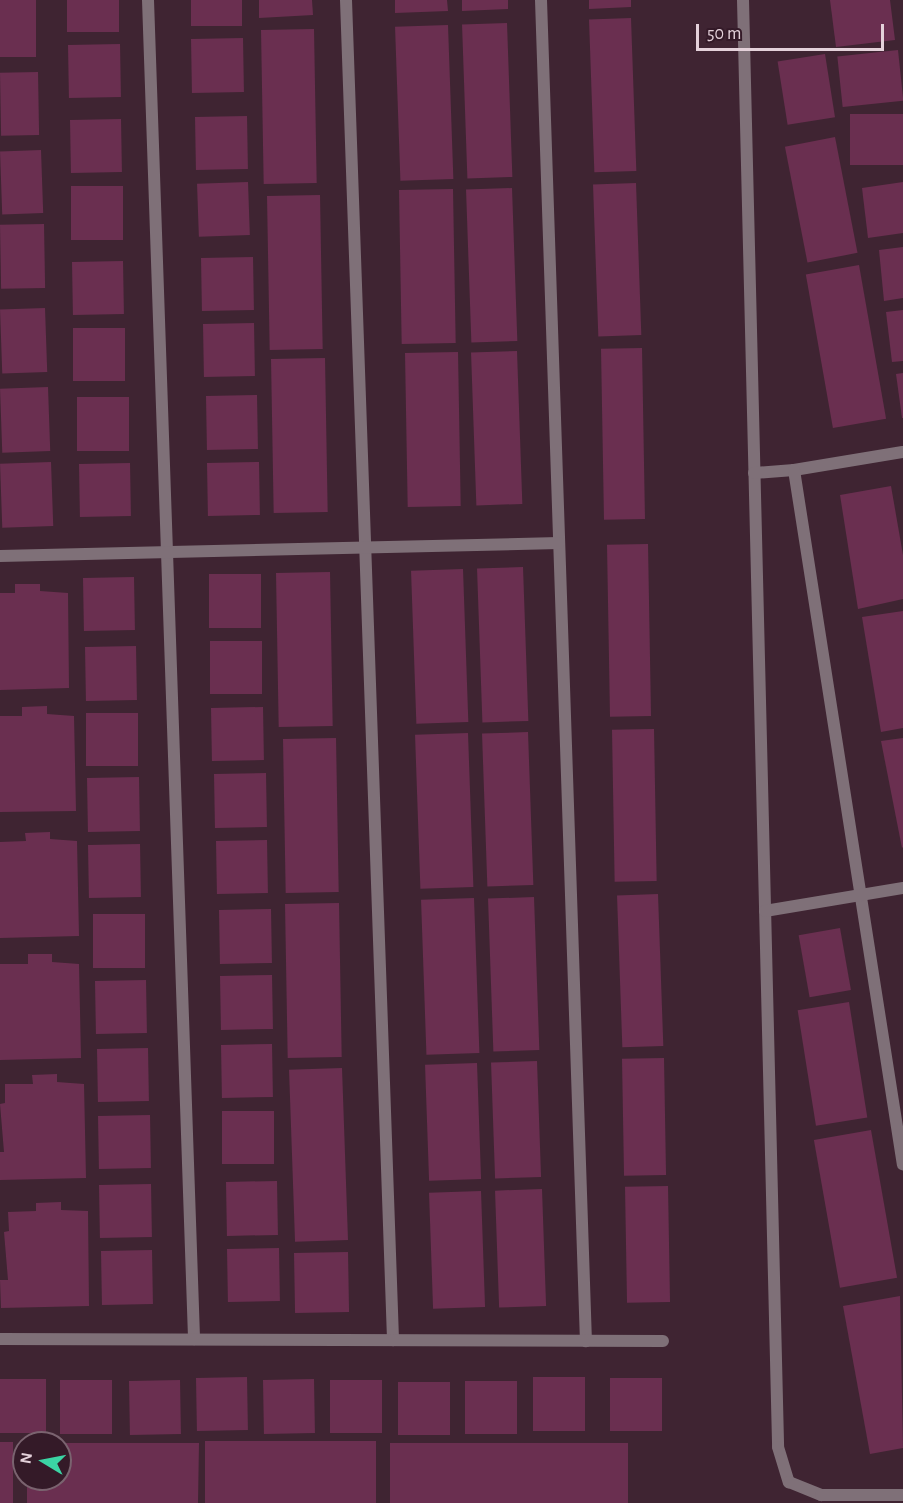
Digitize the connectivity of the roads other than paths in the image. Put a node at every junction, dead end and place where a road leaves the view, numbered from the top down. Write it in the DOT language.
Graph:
graph roads {
  1 [pos="148,0"];
  2 [pos="346,0"];
  3 [pos="541,0"];
  4 [pos="743,0"];
  5 [pos="903,452"];
  6 [pos="794,470"];
  7 [pos="754,473"];
  8 [pos="559,543"];
  9 [pos="365,547"];
  10 [pos="167,552"];
  11 [pos="0,556"];
  12 [pos="903,888"];
  13 [pos="862,895"];
  14 [pos="765,911"];
  15 [pos="903,1165"];
  16 [pos="0,1339"];
  17 [pos="194,1340"];
  18 [pos="393,1340"];
  19 [pos="586,1341"];
  20 [pos="663,1341"];
  21 [pos="903,1495"];
  1 -- 10 [label="street"];
  2 -- 9 [label="street"];
  3 -- 8 [label="street"];
  4 -- 7 [label="street"];
  5 -- 6 [label="street"];
  6 -- 7 [label="street"];
  6 -- 13 [label="street"];
  7 -- 14 [label="street"];
  8 -- 9 [label="street"];
  8 -- 19 [label="street"];
  9 -- 10 [label="street"];
  9 -- 18 [label="street"];
  10 -- 11 [label="street"];
  10 -- 17 [label="street"];
  12 -- 13 [label="street"];
  13 -- 14 [label="street"];
  13 -- 15 [label="street"];
  14 -- 21 [label="street"];
  16 -- 17 [label="street"];
  17 -- 18 [label="street"];
  18 -- 19 [label="street"];
  19 -- 20 [label="street"];
}
